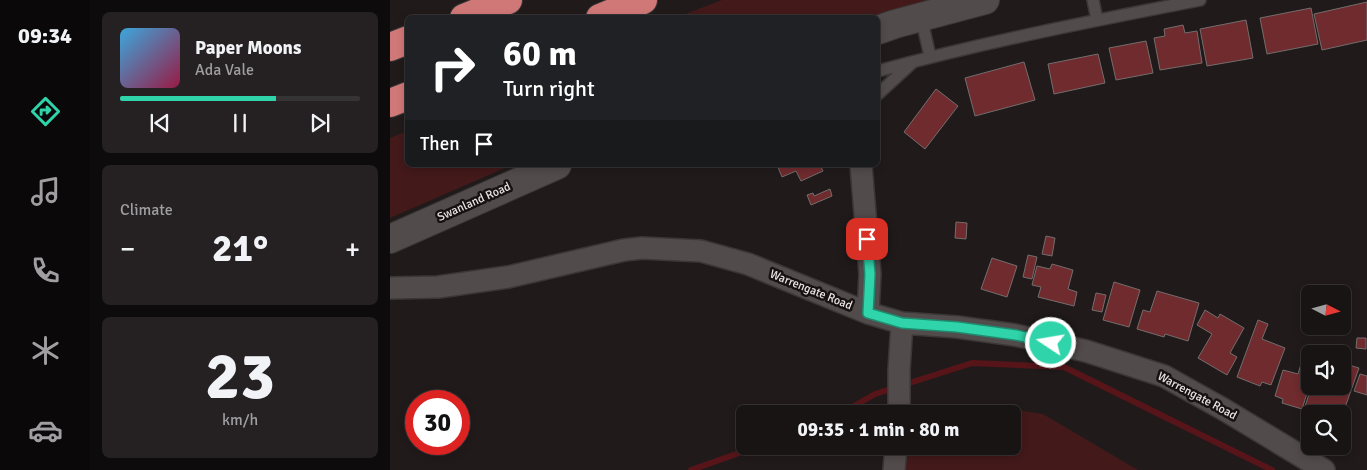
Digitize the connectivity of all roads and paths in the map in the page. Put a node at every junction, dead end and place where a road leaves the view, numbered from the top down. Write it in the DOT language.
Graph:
graph roads {
  1 [pos="508,0"];
  2 [pos="643,0"];
  3 [pos="985,0"];
  4 [pos="1093,0"];
  5 [pos="1195,0"];
  6 [pos="471,15"];
  7 [pos="607,15"];
  8 [pos="921,17"];
  9 [pos="1097,20"];
  10 [pos="880,29"];
  11 [pos="405,41"];
  12 [pos="390,47"];
  13 [pos="930,56"];
  14 [pos="914,61"];
  15 [pos="880,70"];
  16 [pos="880,92"];
  17 [pos="405,97"];
  18 [pos="390,103"];
  19 [pos="552,167"];
  20 [pos="862,167"];
  21 [pos="390,239"];
  22 [pos="390,288"];
  23 [pos="868,313"];
  24 [pos="902,323"];
  25 [pos="899,403"];
  26 [pos="895,455"];
  27 [pos="894,470"];
  28 [pos="1324,470"];
  1 -- 6 [label="highway"];
  2 -- 7 [label="highway"];
  3 -- 8 [label="street"];
  4 -- 9 [label="lane"];
  5 -- 9 [label="lane"];
  8 -- 10 [label="street"];
  8 -- 13 [label="lane"];
  9 -- 13 [label="lane"];
  11 -- 12 [label="highway"];
  13 -- 14 [label="lane"];
  14 -- 15 [label="lane"];
  14 -- 16 [label="lane"];
  17 -- 18 [label="highway"];
  19 -- 21 [label="street, Swanland Road"];
  20 -- 23 [label="street"];
  22 -- 23 [label="street, Warrengate Road"];
  23 -- 24 [label="street, Warrengate Road"];
  24 -- 25 [label="street"];
  24 -- 28 [label="street, Warrengate Road"];
  26 -- 27 [label="street"];
}
